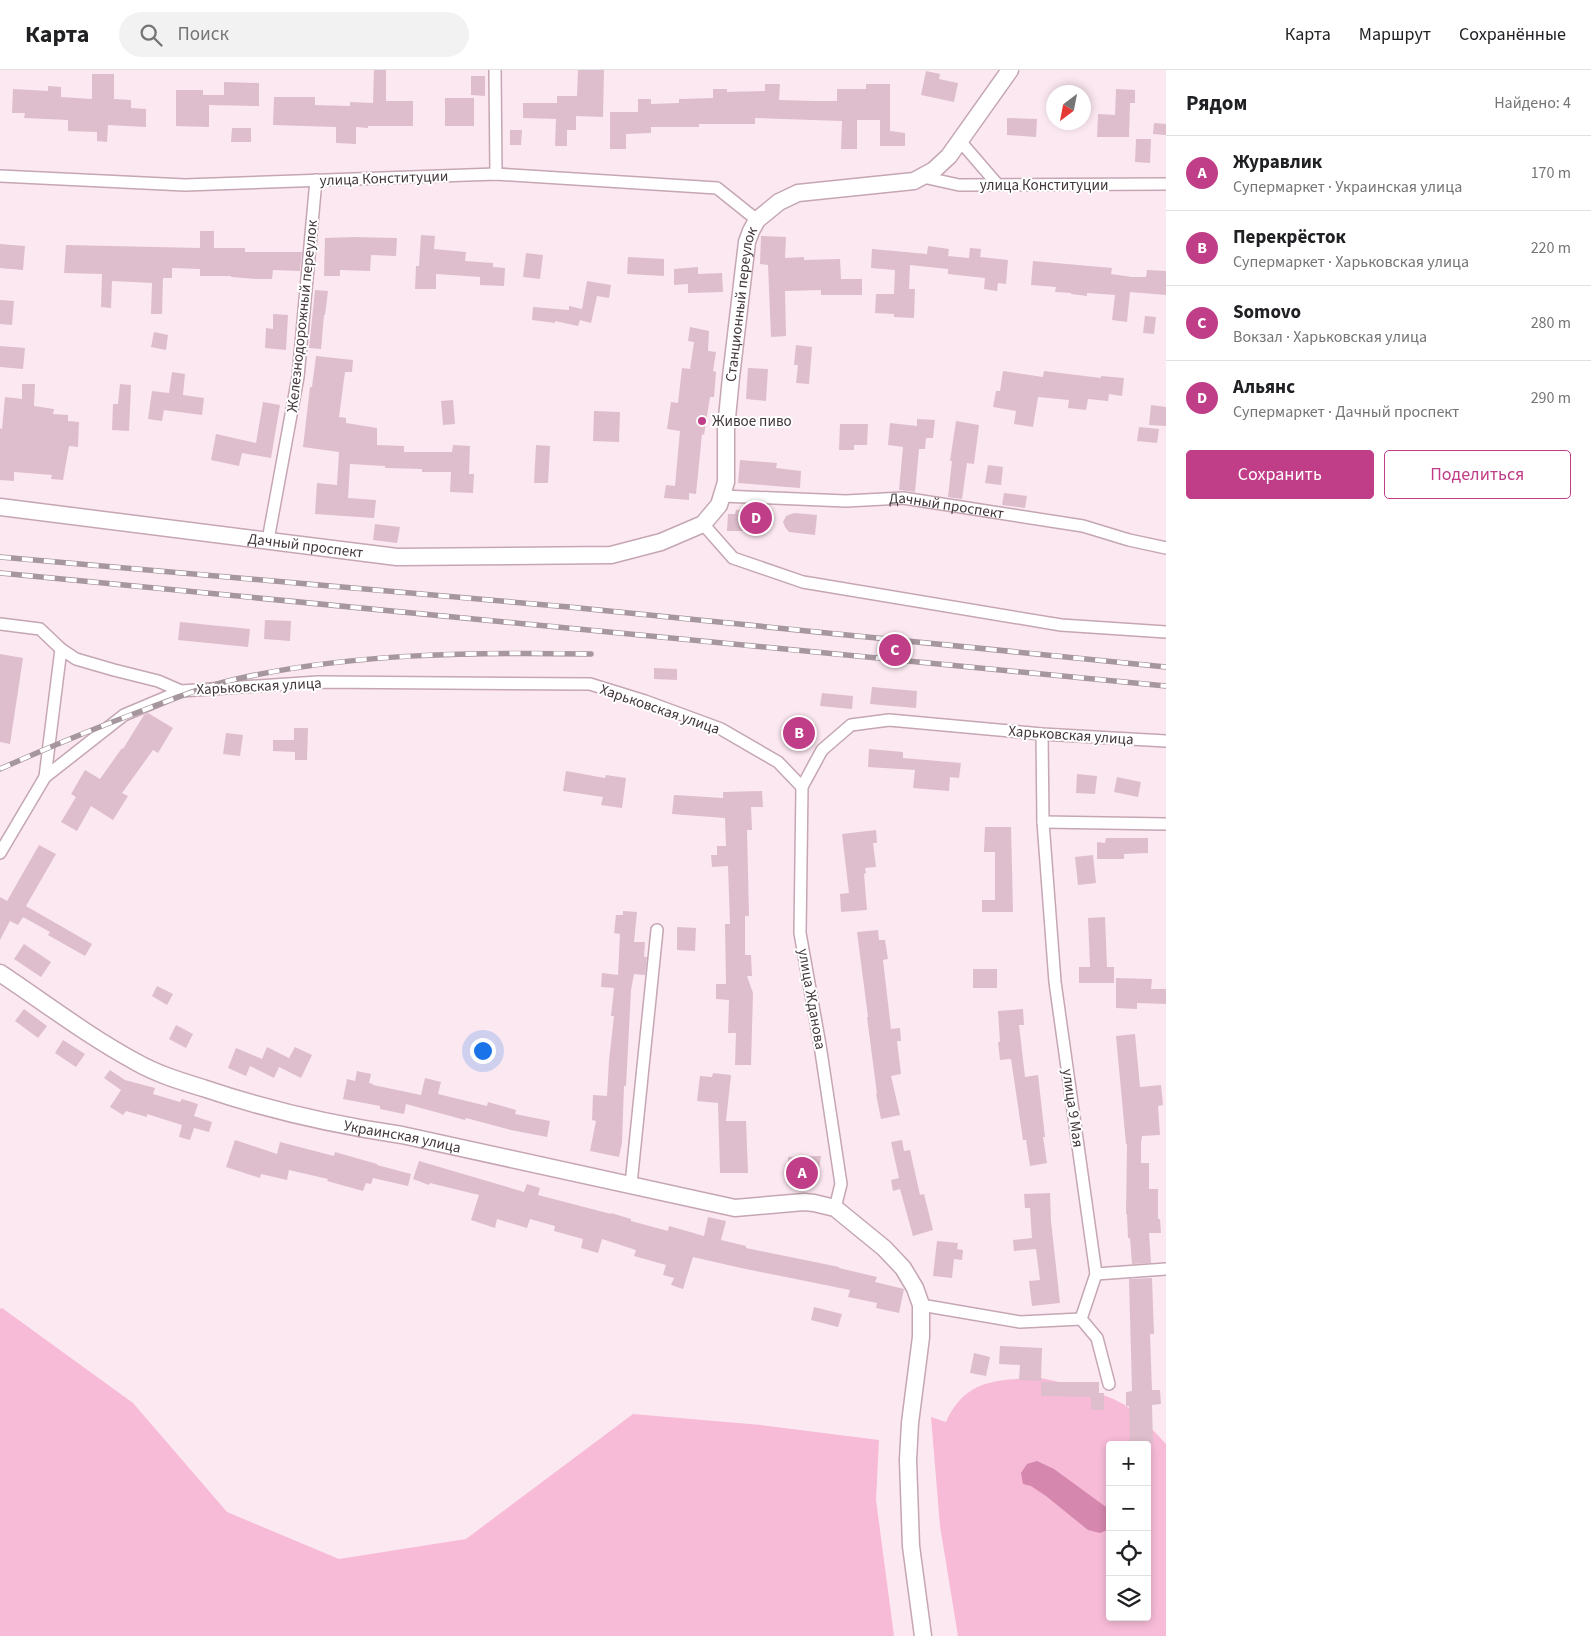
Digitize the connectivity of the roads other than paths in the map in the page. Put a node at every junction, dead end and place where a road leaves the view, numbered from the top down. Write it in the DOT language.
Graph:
graph roads {
  1 [pos="494,70"];
  2 [pos="1005,77"];
  3 [pos="960,141"];
  4 [pos="496,174"];
  5 [pos="0,176"];
  6 [pos="923,177"];
  7 [pos="316,180"];
  8 [pos="1166,184"];
  9 [pos="998,185"];
  10 [pos="757,220"];
  11 [pos="722,496"];
  12 [pos="0,506"];
  13 [pos="703,524"];
  14 [pos="268,540"];
  15 [pos="1166,548"];
  16 [pos="611,556"];
  17 [pos="0,624"];
  18 [pos="1166,632"];
  19 [pos="61,649"];
  20 [pos="181,691"];
  21 [pos="1042,734"];
  22 [pos="1166,742"];
  23 [pos="45,777"];
  24 [pos="802,787"];
  25 [pos="1043,822"];
  26 [pos="1166,824"];
  27 [pos="0,853"];
  28 [pos="657,930"];
  29 [pos="0,973"];
  30 [pos="631,1184"];
  31 [pos="835,1208"];
  32 [pos="1166,1269"];
  33 [pos="1096,1274"];
  34 [pos="921,1305"];
  35 [pos="1081,1319"];
  36 [pos="1109,1384"];
  37 [pos="923,1636"];
  1 -- 4 [label="street"];
  2 -- 3 [label="street, Станционный переулок"];
  3 -- 6 [label="street, Станционный переулок"];
  3 -- 9 [label="street"];
  4 -- 7 [label="street, улица Конституции"];
  4 -- 10 [label="street, улица Конституции"];
  5 -- 7 [label="street, улица Конституции"];
  6 -- 9 [label="street, улица Конституции"];
  6 -- 10 [label="street, Станционный переулок"];
  7 -- 14 [label="street, Железнодорожный переулок"];
  8 -- 9 [label="street, улица Конституции"];
  10 -- 11 [label="street, Станционный переулок"];
  11 -- 13 [label="street, Станционный переулок"];
  11 -- 15 [label="street, Дачный проспект"];
  12 -- 14 [label="street, Дачный проспект"];
  13 -- 16 [label="street, Станционный переулок"];
  13 -- 18 [label="street"];
  14 -- 16 [label="street, Дачный проспект"];
  17 -- 19 [label="street, Харьковская улица"];
  19 -- 20 [label="street, Харьковская улица"];
  19 -- 23 [label="street"];
  20 -- 23 [label="street"];
  20 -- 24 [label="street, Харьковская улица"];
  21 -- 22 [label="street, Харьковская улица"];
  21 -- 24 [label="street, Харьковская улица"];
  21 -- 25 [label="street, улица 9 Мая"];
  23 -- 27 [label="street"];
  24 -- 31 [label="street, улица Жданова"];
  25 -- 26 [label="street"];
  25 -- 33 [label="street, улица 9 Мая"];
  28 -- 30 [label="street"];
  29 -- 30 [label="street, Украинская улица"];
  30 -- 31 [label="street, Украинская улица"];
  31 -- 34 [label="street"];
  32 -- 33 [label="street"];
  33 -- 35 [label="street, улица 9 Мая"];
  34 -- 35 [label="street"];
  34 -- 37 [label="street"];
  35 -- 36 [label="street"];
}
